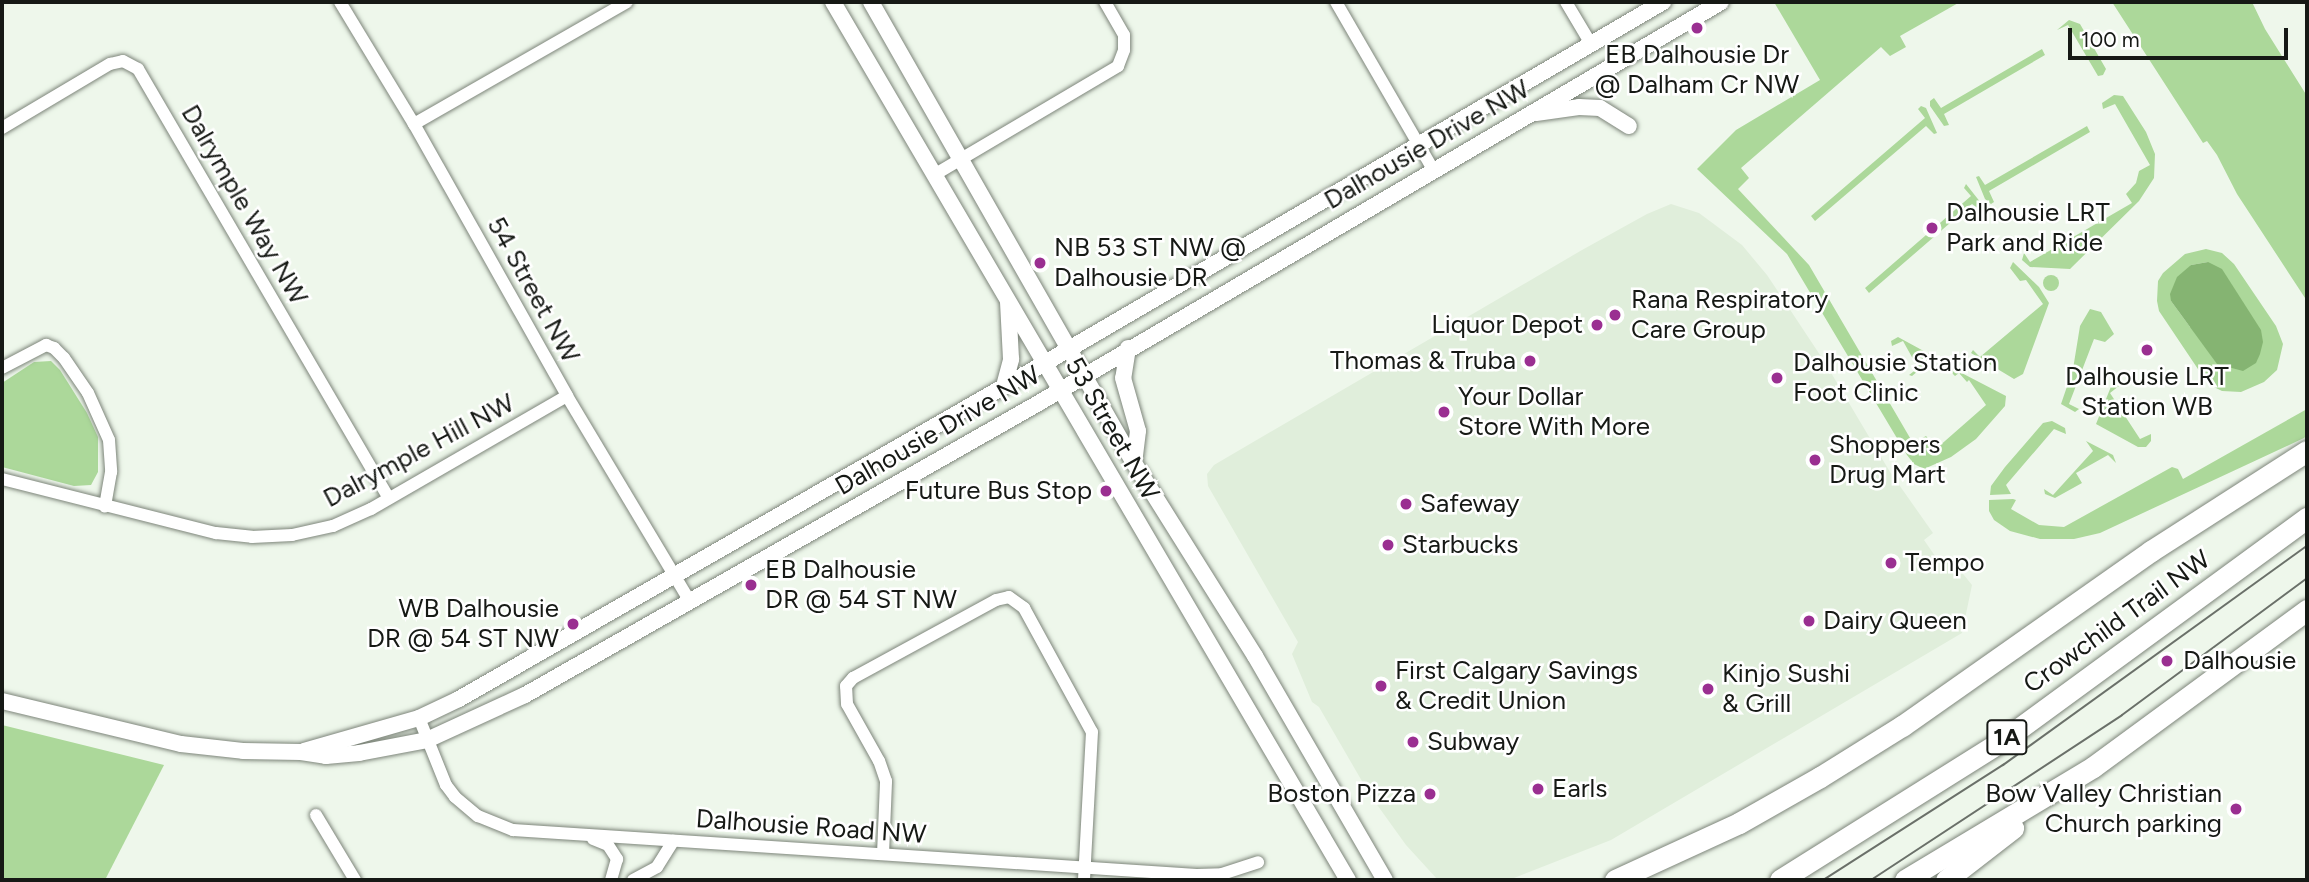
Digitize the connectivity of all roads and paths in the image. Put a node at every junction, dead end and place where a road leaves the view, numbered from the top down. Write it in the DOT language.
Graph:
graph roads {
  1 [pos="340,2"];
  2 [pos="627,2"];
  3 [pos="833,2"];
  4 [pos="871,2"];
  5 [pos="1105,2"];
  6 [pos="1336,2"];
  7 [pos="1566,2"];
  8 [pos="1663,2"];
  9 [pos="1721,2"];
  10 [pos="1591,44"];
  11 [pos="1527,114"];
  12 [pos="414,124"];
  13 [pos="1629,126"];
  14 [pos="2,128"];
  15 [pos="1419,145"];
  16 [pos="963,159"];
  17 [pos="1433,169"];
  18 [pos="934,175"];
  19 [pos="1009,300"];
  20 [pos="1069,347"];
  21 [pos="1128,348"];
  22 [pos="1045,363"];
  23 [pos="2,368"];
  24 [pos="1084,376"];
  25 [pos="1004,386"];
  26 [pos="1060,390"];
  27 [pos="566,396"];
  28 [pos="2307,452"];
  29 [pos="1135,463"];
  30 [pos="2,479"];
  31 [pos="389,498"];
  32 [pos="105,506"];
  33 [pos="2307,518"];
  34 [pos="675,576"];
  35 [pos="689,600"];
  36 [pos="2307,610"];
  37 [pos="2,701"];
  38 [pos="419,718"];
  39 [pos="427,740"];
  40 [pos="302,752"];
  41 [pos="2092,767"];
  42 [pos="316,815"];
  43 [pos="583,835"];
  44 [pos="673,841"];
  45 [pos="883,854"];
  46 [pos="1258,862"];
  47 [pos="1084,874"];
  48 [pos="355,880"];
  49 [pos="611,880"];
  50 [pos="633,880"];
  51 [pos="1348,880"];
  52 [pos="1385,880"];
  53 [pos="1615,880"];
  54 [pos="1780,880"];
  55 [pos="1905,880"];
  56 [pos="1946,880"];
  1 -- 12 [label="street, 54 Street NW"];
  2 -- 12 [label="street"];
  3 -- 18 [label="street, 53 Street NW"];
  4 -- 16 [label="street, 53 Street NW"];
  5 -- 16 [label="street"];
  6 -- 15 [label="street"];
  7 -- 10 [label="street"];
  8 -- 10 [label="street, Dalhousie Drive NW"];
  9 -- 11 [label="street, Dalhousie Drive NW"];
  10 -- 15 [label="street, Dalhousie Drive NW"];
  11 -- 13 [label="street"];
  11 -- 17 [label="street, Dalhousie Drive NW"];
  12 -- 27 [label="street, 54 Street NW"];
  14 -- 31 [label="street, Dalrymple Way NW"];
  15 -- 17 [label="street"];
  15 -- 20 [label="street, Dalhousie Drive NW"];
  16 -- 18 [label="street"];
  16 -- 20 [label="street, 53 Street NW"];
  17 -- 21 [label="street, Dalhousie Drive NW"];
  18 -- 19 [label="street, 53 Street NW"];
  19 -- 22 [label="street, 53 Street NW"];
  19 -- 25 [label="street"];
  20 -- 22 [label="street, Dalhousie Drive NW"];
  20 -- 24 [label="street, 53 Street NW"];
  21 -- 24 [label="street, Dalhousie Drive NW"];
  21 -- 29 [label="street"];
  22 -- 25 [label="street, Dalhousie Drive NW"];
  22 -- 26 [label="street, 53 Street NW"];
  23 -- 32 [label="street"];
  24 -- 26 [label="street, Dalhousie Drive NW"];
  24 -- 29 [label="street, 53 Street NW"];
  25 -- 34 [label="street, Dalhousie Drive NW"];
  26 -- 35 [label="street, Dalhousie Drive NW"];
  26 -- 51 [label="street, 53 Street NW"];
  27 -- 31 [label="street, Dalrymple Hill NW"];
  27 -- 34 [label="street, 54 Street NW"];
  28 -- 53 [label="highway"];
  29 -- 52 [label="street, 53 Street NW"];
  30 -- 32 [label="street, Dalrymple Hill NW"];
  31 -- 32 [label="street, Dalrymple Hill NW"];
  33 -- 54 [label="highway, Crowchild Trail NW / 1A"];
  34 -- 35 [label="street, 54 Street NW"];
  34 -- 38 [label="street, Dalhousie Drive NW"];
  35 -- 39 [label="street, Dalhousie Drive NW"];
  36 -- 41 [label="highway"];
  37 -- 40 [label="street, Dalhousie Drive NW"];
  38 -- 39 [label="street, Dalhousie Road NW"];
  38 -- 40 [label="street, Dalhousie Drive NW"];
  39 -- 40 [label="street, Dalhousie Drive NW"];
  39 -- 43 [label="street, Dalhousie Road NW"];
  41 -- 55 [label="highway"];
  41 -- 56 [label="highway"];
  42 -- 48 [label="street"];
  43 -- 44 [label="street, Dalhousie Road NW"];
  43 -- 49 [label="street"];
  44 -- 45 [label="street, Dalhousie Road NW"];
  44 -- 50 [label="street"];
  45 -- 47 [label="street, Dalhousie Road NW"];
  45 -- 47 [label="street"];
  46 -- 47 [label="street, Dalhousie Road NW"];
}
